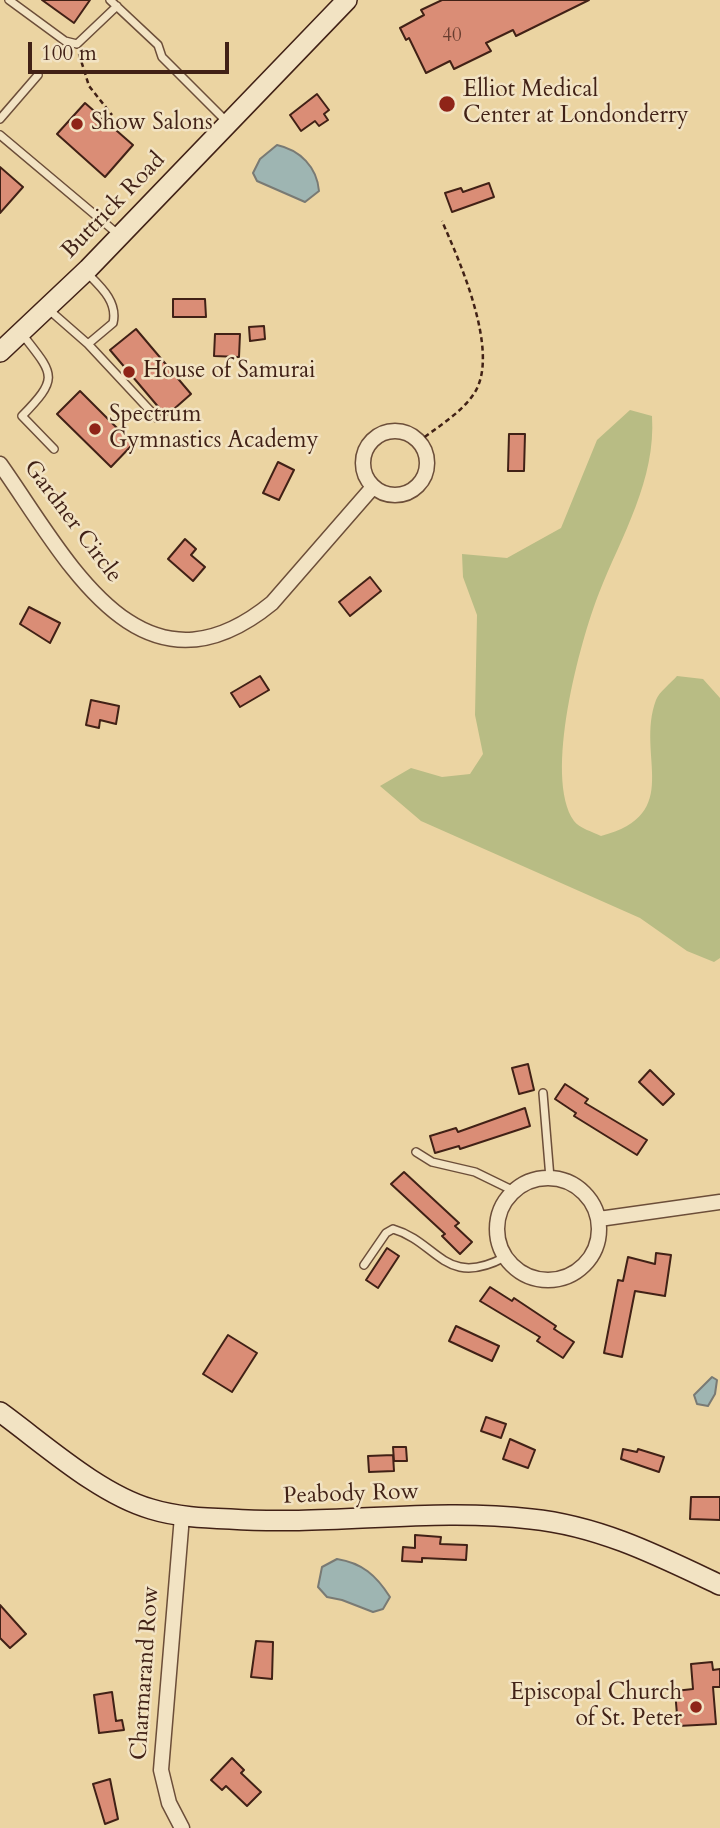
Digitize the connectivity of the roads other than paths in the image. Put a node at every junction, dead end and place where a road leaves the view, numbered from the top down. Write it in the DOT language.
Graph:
graph roads {
  1 [pos="9,0"];
  2 [pos="110,0"];
  3 [pos="347,0"];
  4 [pos="117,6"];
  5 [pos="38,75"];
  6 [pos="0,119"];
  7 [pos="228,123"];
  8 [pos="1,138"];
  9 [pos="119,235"];
  10 [pos="85,272"];
  11 [pos="48,308"];
  12 [pos="21,333"];
  13 [pos="88,345"];
  14 [pos="0,352"];
  15 [pos="157,418"];
  16 [pos="54,449"];
  17 [pos="0,464"];
  18 [pos="373,487"];
  19 [pos="543,1093"];
  20 [pos="416,1152"];
  21 [pos="550,1178"];
  22 [pos="514,1191"];
  23 [pos="720,1202"];
  24 [pos="599,1219"];
  25 [pos="505,1257"];
  26 [pos="364,1265"];
  27 [pos="0,1412"];
  28 [pos="181,1516"];
  29 [pos="720,1585"];
  30 [pos="183,1828"];
  1 -- 4 [label="lane"];
  2 -- 4 [label="lane"];
  3 -- 7 [label="street, Buttrick Road"];
  4 -- 7 [label="lane"];
  5 -- 6 [label="lane"];
  7 -- 9 [label="street, Buttrick Road"];
  8 -- 9 [label="lane"];
  9 -- 10 [label="street, Buttrick Road"];
  10 -- 11 [label="street, Buttrick Road"];
  10 -- 13 [label="lane"];
  11 -- 12 [label="street, Buttrick Road"];
  11 -- 13 [label="lane"];
  12 -- 14 [label="street, Buttrick Road"];
  12 -- 16 [label="lane"];
  13 -- 15 [label="lane"];
  17 -- 18 [label="street, Gardner Circle"];
  18 -- 18 [label="street"];
  19 -- 21 [label="lane"];
  20 -- 22 [label="lane"];
  21 -- 22 [label="street"];
  21 -- 24 [label="street"];
  22 -- 25 [label="street"];
  23 -- 24 [label="street"];
  24 -- 25 [label="street"];
  25 -- 26 [label="lane"];
  27 -- 28 [label="street, Peabody Row"];
  28 -- 29 [label="street, Peabody Row"];
  28 -- 30 [label="street, Charmarand Row"];
}
